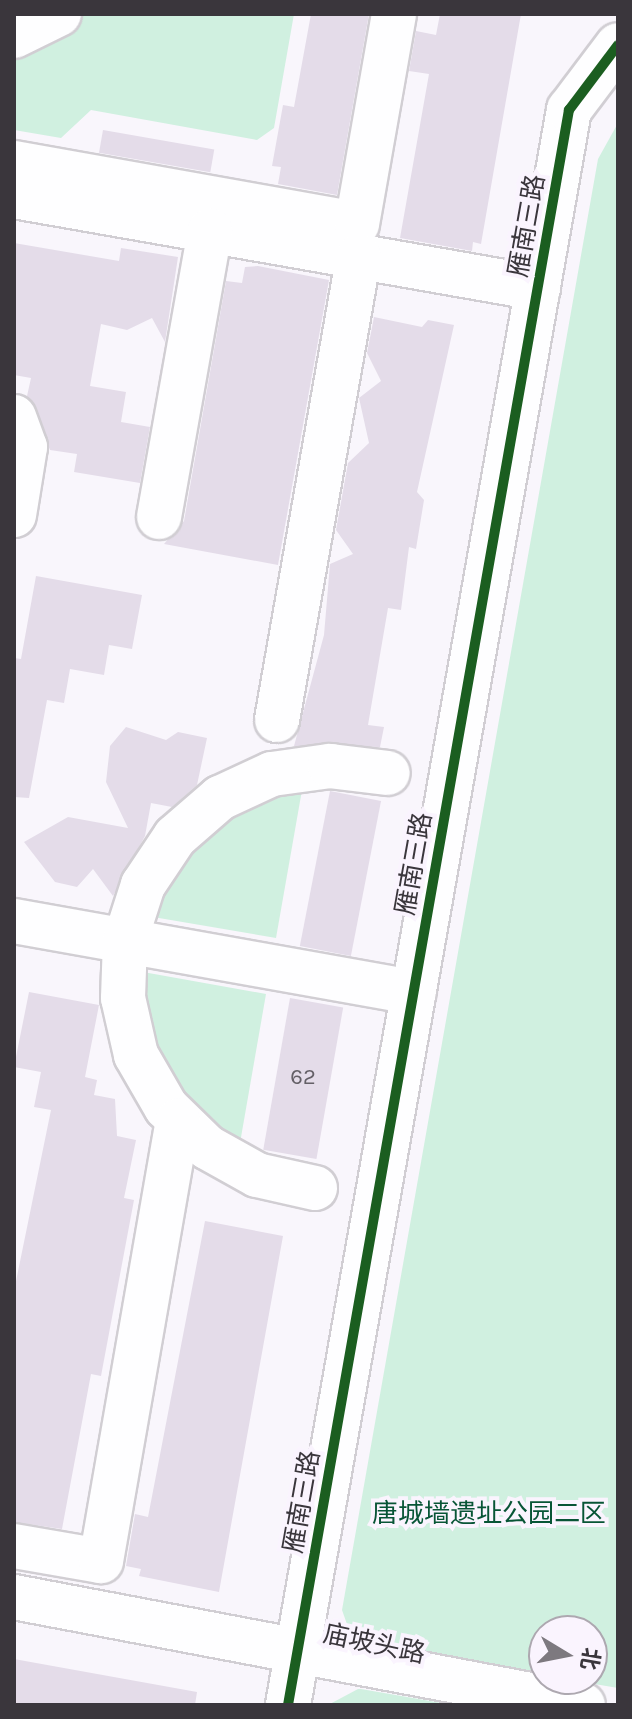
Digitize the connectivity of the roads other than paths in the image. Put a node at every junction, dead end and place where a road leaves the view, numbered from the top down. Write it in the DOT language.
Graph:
graph roads {
  1 [pos="59,14"];
  2 [pos="394,14"];
  3 [pos="611,14"];
  4 [pos="14,36"];
  5 [pos="616,53"];
  6 [pos="14,163"];
  7 [pos="14,196"];
  8 [pos="210,230"];
  9 [pos="359,256"];
  10 [pos="538,288"];
  11 [pos="14,417"];
  12 [pos="14,515"];
  13 [pos="159,517"];
  14 [pos="277,720"];
  15 [pos="388,773"];
  16 [pos="14,921"];
  17 [pos="125,941"];
  18 [pos="414,992"];
  19 [pos="178,1121"];
  20 [pos="315,1188"];
  21 [pos="14,1546"];
  22 [pos="14,1597"];
  23 [pos="298,1650"];
  24 [pos="288,1705"];
  25 [pos="583,1705"];
  1 -- 4 [label="street"];
  2 -- 6 [label="street"];
  3 -- 5 [label="street, 雁南三路"];
  5 -- 10 [label="street, 雁南三路"];
  7 -- 8 [label="street"];
  8 -- 9 [label="street"];
  8 -- 13 [label="street"];
  9 -- 10 [label="street"];
  9 -- 14 [label="street"];
  10 -- 18 [label="street, 雁南三路"];
  11 -- 12 [label="street"];
  15 -- 17 [label="street"];
  16 -- 17 [label="street"];
  17 -- 18 [label="street"];
  17 -- 19 [label="street"];
  18 -- 23 [label="street, 雁南三路"];
  19 -- 20 [label="street"];
  19 -- 21 [label="street"];
  22 -- 23 [label="street, 庙坡头路"];
  23 -- 24 [label="street, 雁南三路"];
  23 -- 25 [label="street, 庙坡头路"];
}
